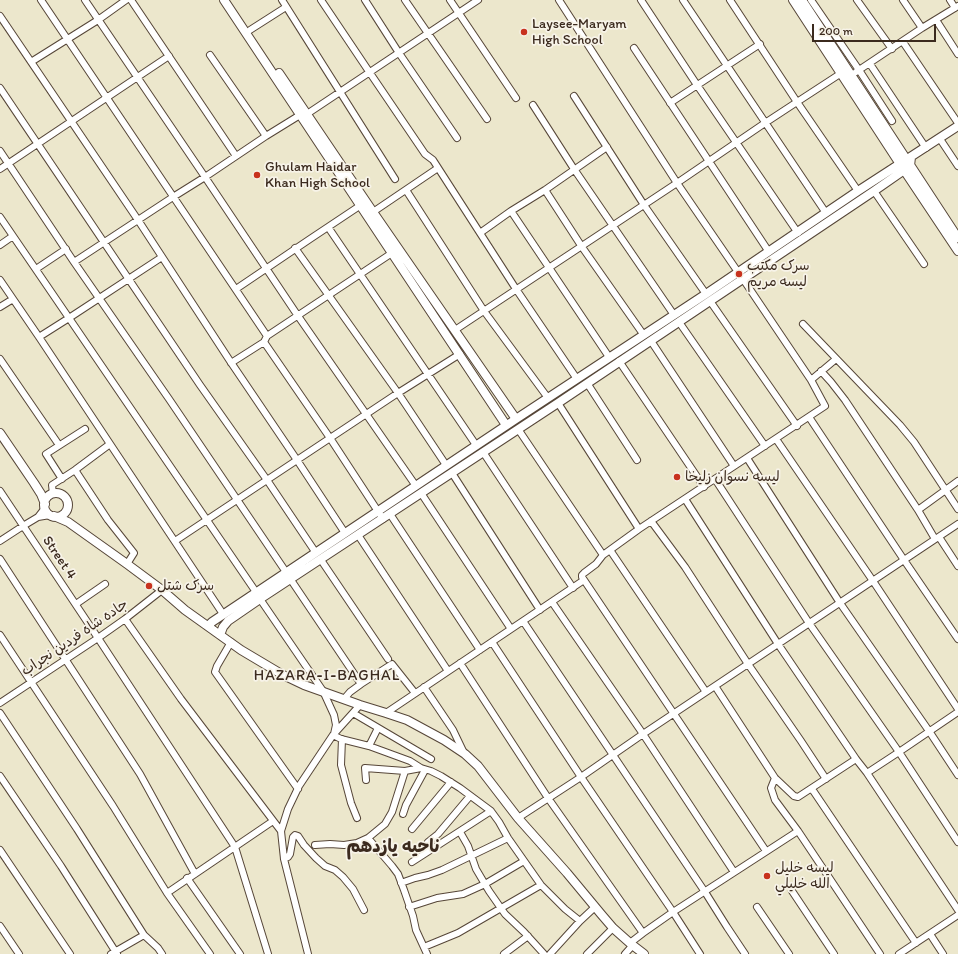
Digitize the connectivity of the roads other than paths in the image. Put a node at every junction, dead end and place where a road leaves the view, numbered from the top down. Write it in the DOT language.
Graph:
graph roads {
  1 [pos="41,0"];
  2 [pos="85,0"];
  3 [pos="126,0"];
  4 [pos="131,0"];
  5 [pos="224,0"];
  6 [pos="230,0"];
  7 [pos="282,0"];
  8 [pos="321,0"];
  9 [pos="364,0"];
  10 [pos="405,0"];
  11 [pos="450,0"];
  12 [pos="478,0"];
  13 [pos="559,0"];
  14 [pos="641,0"];
  15 [pos="683,0"];
  16 [pos="730,0"];
  17 [pos="793,0"];
  18 [pos="802,0"];
  19 [pos="812,0"];
  20 [pos="857,0"];
  21 [pos="903,0"];
  22 [pos="950,0"];
  23 [pos="286,7"];
  24 [pos="956,7"];
  25 [pos="459,13"];
  26 [pos="0,16"];
  27 [pos="98,20"];
  28 [pos="936,20"];
  29 [pos="922,28"];
  30 [pos="250,30"];
  31 [pos="429,34"];
  32 [pos="67,39"];
  33 [pos="903,42"];
  34 [pos="760,44"];
  35 [pos="634,48"];
  36 [pos="892,49"];
  37 [pos="399,53"];
  38 [pos="210,54"];
  39 [pos="958,54"];
  40 [pos="168,56"];
  41 [pos="31,62"];
  42 [pos="870,64"];
  43 [pos="727,65"];
  44 [pos="859,70"];
  45 [pos="847,72"];
  46 [pos="370,73"];
  47 [pos="138,77"];
  48 [pos="697,85"];
  49 [pos="0,88"];
  50 [pos="340,92"];
  51 [pos="574,96"];
  52 [pos="107,97"];
  53 [pos="516,98"];
  54 [pos="798,102"];
  55 [pos="670,103"];
  56 [pos="533,105"];
  57 [pos="304,115"];
  58 [pos="487,119"];
  59 [pos="892,121"];
  60 [pos="71,122"];
  61 [pos="765,123"];
  62 [pos="958,123"];
  63 [pos="958,126"];
  64 [pos="266,136"];
  65 [pos="457,138"];
  66 [pos="940,139"];
  67 [pos="736,143"];
  68 [pos="37,144"];
  69 [pos="607,147"];
  70 [pos="926,148"];
  71 [pos="327,149"];
  72 [pos="0,151"];
  73 [pos="236,156"];
  74 [pos="710,161"];
  75 [pos="8,163"];
  76 [pos="906,164"];
  77 [pos="958,166"];
  78 [pos="0,168"];
  79 [pos="438,168"];
  80 [pos="574,169"];
  81 [pos="205,177"];
  82 [pos="395,179"];
  83 [pos="677,183"];
  84 [pos="406,190"];
  85 [pos="545,190"];
  86 [pos="874,191"];
  87 [pos="858,192"];
  88 [pos="173,196"];
  89 [pos="360,205"];
  90 [pos="644,205"];
  91 [pos="511,211"];
  92 [pos="373,212"];
  93 [pos="826,213"];
  94 [pos="0,217"];
  95 [pos="138,220"];
  96 [pos="613,225"];
  97 [pos="328,227"];
  98 [pos="480,233"];
  99 [pos="798,233"];
  100 [pos="13,236"];
  101 [pos="958,238"];
  102 [pos="104,242"];
  103 [pos="0,245"];
  104 [pos="582,247"];
  105 [pos="295,248"];
  106 [pos="66,249"];
  107 [pos="958,251"];
  108 [pos="392,252"];
  109 [pos="769,252"];
  110 [pos="162,257"];
  111 [pos="74,262"];
  112 [pos="924,264"];
  113 [pos="266,268"];
  114 [pos="549,268"];
  115 [pos="751,268"];
  116 [pos="36,269"];
  117 [pos="738,272"];
  118 [pos="359,274"];
  119 [pos="128,278"];
  120 [pos="743,279"];
  121 [pos="0,280"];
  122 [pos="731,282"];
  123 [pos="236,289"];
  124 [pos="516,289"];
  125 [pos="329,295"];
  126 [pos="99,298"];
  127 [pos="708,298"];
  128 [pos="13,299"];
  129 [pos="0,307"];
  130 [pos="484,310"];
  131 [pos="298,316"];
  132 [pos="69,318"];
  133 [pos="677,318"];
  134 [pos="803,324"];
  135 [pos="455,330"];
  136 [pos="644,334"];
  137 [pos="39,337"];
  138 [pos="266,339"];
  139 [pos="651,340"];
  140 [pos="460,354"];
  141 [pos="609,357"];
  142 [pos="0,359"];
  143 [pos="836,359"];
  144 [pos="619,361"];
  145 [pos="231,363"];
  146 [pos="821,371"];
  147 [pos="428,374"];
  148 [pos="577,379"];
  149 [pos="811,380"];
  150 [pos="587,383"];
  151 [pos="398,393"];
  152 [pos="548,398"];
  153 [pos="558,403"];
  154 [pos="366,414"];
  155 [pos="809,418"];
  156 [pos="516,419"];
  157 [pos="506,425"];
  158 [pos="796,426"];
  159 [pos="84,429"];
  160 [pos="518,429"];
  161 [pos="0,433"];
  162 [pos="330,438"];
  163 [pos="776,439"];
  164 [pos="110,444"];
  165 [pos="59,445"];
  166 [pos="476,445"];
  167 [pos="765,446"];
  168 [pos="483,452"];
  169 [pos="747,458"];
  170 [pos="297,460"];
  171 [pos="637,460"];
  172 [pos="446,465"];
  173 [pos="734,466"];
  174 [pos="75,470"];
  175 [pos="452,473"];
  176 [pos="28,474"];
  177 [pos="62,479"];
  178 [pos="715,479"];
  179 [pos="267,480"];
  180 [pos="958,481"];
  181 [pos="416,486"];
  182 [pos="704,487"];
  183 [pos="0,490"];
  184 [pos="945,490"];
  185 [pos="421,493"];
  186 [pos="52,494"];
  187 [pos="685,499"];
  188 [pos="237,500"];
  189 [pos="68,508"];
  190 [pos="958,509"];
  191 [pos="918,510"];
  192 [pos="48,511"];
  193 [pos="378,511"];
  194 [pos="390,514"];
  195 [pos="383,519"];
  196 [pos="207,520"];
  197 [pos="652,521"];
  198 [pos="958,524"];
  199 [pos="23,526"];
  200 [pos="639,529"];
  201 [pos="344,533"];
  202 [pos="358,535"];
  203 [pos="89,537"];
  204 [pos="937,538"];
  205 [pos="0,541"];
  206 [pos="175,541"];
  207 [pos="610,550"];
  208 [pos="316,553"];
  209 [pos="603,555"];
  210 [pos="0,559"];
  211 [pos="321,560"];
  212 [pos="904,560"];
  213 [pos="127,564"];
  214 [pos="958,566"];
  215 [pos="288,576"];
  216 [pos="584,580"];
  217 [pos="873,581"];
  218 [pos="105,584"];
  219 [pos="573,588"];
  220 [pos="162,590"];
  221 [pos="258,596"];
  222 [pos="552,602"];
  223 [pos="840,603"];
  224 [pos="76,604"];
  225 [pos="540,610"];
  226 [pos="223,614"];
  227 [pos="125,619"];
  228 [pos="523,621"];
  229 [pos="809,623"];
  230 [pos="208,626"];
  231 [pos="510,629"];
  232 [pos="0,635"];
  233 [pos="220,635"];
  234 [pos="98,638"];
  235 [pos="958,639"];
  236 [pos="231,642"];
  237 [pos="492,642"];
  238 [pos="778,644"];
  239 [pos="480,650"];
  240 [pos="388,659"];
  241 [pos="66,660"];
  242 [pos="460,663"];
  243 [pos="748,664"];
  244 [pos="448,671"];
  245 [pos="31,682"];
  246 [pos="361,684"];
  247 [pos="715,686"];
  248 [pos="424,687"];
  249 [pos="323,691"];
  250 [pos="706,692"];
  251 [pos="415,693"];
  252 [pos="344,699"];
  253 [pos="0,703"];
  254 [pos="360,705"];
  255 [pos="958,711"];
  256 [pos="0,713"];
  257 [pos="353,713"];
  258 [pos="386,713"];
  259 [pos="674,714"];
  260 [pos="378,728"];
  261 [pos="930,731"];
  262 [pos="643,734"];
  263 [pos="333,735"];
  264 [pos="342,739"];
  265 [pos="369,746"];
  266 [pos="416,750"];
  267 [pos="899,752"];
  268 [pos="465,754"];
  269 [pos="613,755"];
  270 [pos="431,759"];
  271 [pos="856,759"];
  272 [pos="410,761"];
  273 [pos="423,769"];
  274 [pos="405,771"];
  275 [pos="867,773"];
  276 [pos="958,775"];
  277 [pos="0,776"];
  278 [pos="581,777"];
  279 [pos="775,778"];
  280 [pos="826,779"];
  281 [pos="366,780"];
  282 [pos="451,782"];
  283 [pos="298,789"];
  284 [pos="812,789"];
  285 [pos="470,796"];
  286 [pos="548,798"];
  287 [pos="491,812"];
  288 [pos="403,814"];
  289 [pos="357,818"];
  290 [pos="518,818"];
  291 [pos="273,821"];
  292 [pos="412,829"];
  293 [pos="281,831"];
  294 [pos="798,831"];
  295 [pos="460,832"];
  296 [pos="368,838"];
  297 [pos="508,838"];
  298 [pos="428,842"];
  299 [pos="958,842"];
  300 [pos="315,845"];
  301 [pos="235,847"];
  302 [pos="0,850"];
  303 [pos="766,851"];
  304 [pos="472,856"];
  305 [pos="284,859"];
  306 [pos="524,861"];
  307 [pos="412,862"];
  308 [pos="734,872"];
  309 [pos="195,874"];
  310 [pos="187,878"];
  311 [pos="401,883"];
  312 [pos="484,884"];
  313 [pos="541,885"];
  314 [pos="792,891"];
  315 [pos="167,892"];
  316 [pos="705,892"];
  317 [pos="409,906"];
  318 [pos="595,907"];
  319 [pos="757,907"];
  320 [pos="501,909"];
  321 [pos="364,910"];
  322 [pos="958,910"];
  323 [pos="673,912"];
  324 [pos="958,915"];
  325 [pos="580,921"];
  326 [pos="0,926"];
  327 [pos="613,928"];
  328 [pos="643,933"];
  329 [pos="930,934"];
  330 [pos="144,935"];
  331 [pos="528,936"];
  332 [pos="916,943"];
  333 [pos="631,944"];
  334 [pos="424,947"];
  335 [pos="115,953"];
  336 [pos="19,954"];
  337 [pos="70,954"];
  338 [pos="162,954"];
  339 [pos="210,954"];
  340 [pos="240,954"];
  341 [pos="268,954"];
  342 [pos="308,954"];
  343 [pos="427,954"];
  344 [pos="504,954"];
  345 [pos="544,954"];
  346 [pos="550,954"];
  347 [pos="587,954"];
  348 [pos="625,954"];
  349 [pos="644,954"];
  350 [pos="700,954"];
  351 [pos="745,954"];
  352 [pos="789,954"];
  353 [pos="834,954"];
  354 [pos="880,954"];
  355 [pos="899,954"];
  356 [pos="943,954"];
  1 -- 32 [label="street"];
  2 -- 27 [label="street"];
  3 -- 27 [label="street"];
  4 -- 40 [label="street"];
  5 -- 57 [label="main road"];
  6 -- 30 [label="main road"];
  7 -- 23 [label="street"];
  8 -- 46 [label="street"];
  9 -- 37 [label="street"];
  10 -- 31 [label="street"];
  11 -- 25 [label="street"];
  12 -- 25 [label="street"];
  13 -- 83 [label="street"];
  14 -- 48 [label="street"];
  15 -- 43 [label="street"];
  16 -- 34 [label="street"];
  17 -- 45 [label="main road"];
  18 -- 45 [label="main road"];
  19 -- 44 [label="street"];
  20 -- 36 [label="street"];
  21 -- 29 [label="street"];
  22 -- 24 [label="street"];
  23 -- 30 [label="street"];
  23 -- 50 [label="street"];
  24 -- 28 [label="street"];
  25 -- 31 [label="street"];
  25 -- 53 [label="street"];
  26 -- 41 [label="street"];
  27 -- 32 [label="street"];
  27 -- 47 [label="street"];
  28 -- 29 [label="street"];
  28 -- 39 [label="street"];
  29 -- 33 [label="street"];
  30 -- 57 [label="main road"];
  31 -- 37 [label="street"];
  31 -- 58 [label="street"];
  32 -- 41 [label="street"];
  32 -- 52 [label="street"];
  33 -- 36 [label="street"];
  33 -- 62 [label="street"];
  34 -- 43 [label="street"];
  34 -- 54 [label="street"];
  35 -- 55 [label="street"];
  36 -- 42 [label="street"];
  37 -- 46 [label="street"];
  37 -- 65 [label="street"];
  38 -- 64 [label="street"];
  40 -- 47 [label="street"];
  40 -- 73 [label="street"];
  41 -- 60 [label="street"];
  42 -- 44 [label="street"];
  42 -- 70 [label="street"];
  43 -- 48 [label="street"];
  43 -- 61 [label="street"];
  44 -- 45 [label="street"];
  44 -- 59 [label="street"];
  45 -- 54 [label="street"];
  45 -- 76 [label="main road"];
  46 -- 50 [label="street"];
  46 -- 79 [label="street"];
  47 -- 52 [label="street"];
  47 -- 81 [label="street"];
  48 -- 55 [label="street"];
  48 -- 67 [label="street"];
  49 -- 68 [label="street"];
  50 -- 57 [label="street"];
  50 -- 82 [label="street"];
  51 -- 69 [label="street"];
  52 -- 60 [label="street"];
  52 -- 88 [label="street"];
  54 -- 61 [label="street"];
  54 -- 87 [label="street"];
  55 -- 74 [label="street"];
  56 -- 80 [label="street"];
  57 -- 64 [label="street"];
  57 -- 71 [label="main road"];
  60 -- 68 [label="street"];
  60 -- 95 [label="street"];
  61 -- 67 [label="street"];
  61 -- 93 [label="street"];
  63 -- 66 [label="main road"];
  64 -- 73 [label="street"];
  66 -- 70 [label="main road"];
  66 -- 77 [label="street"];
  67 -- 74 [label="street"];
  67 -- 99 [label="street"];
  68 -- 75 [label="street"];
  68 -- 102 [label="street"];
  69 -- 80 [label="street"];
  69 -- 90 [label="street"];
  70 -- 76 [label="main road"];
  71 -- 89 [label="main road"];
  71 -- 92 [label="main road"];
  72 -- 75 [label="street"];
  73 -- 81 [label="street"];
  74 -- 83 [label="street"];
  74 -- 109 [label="street"];
  75 -- 78 [label="street"];
  75 -- 106 [label="street"];
  76 -- 86 [label="main road"];
  76 -- 87 [label="main road"];
  76 -- 101 [label="main road"];
  76 -- 107 [label="main road"];
  79 -- 84 [label="street"];
  79 -- 98 [label="street"];
  80 -- 85 [label="street"];
  80 -- 96 [label="street"];
  81 -- 88 [label="street"];
  81 -- 113 [label="street"];
  83 -- 90 [label="street"];
  83 -- 117 [label="street"];
  84 -- 92 [label="street"];
  84 -- 130 [label="street"];
  85 -- 91 [label="street"];
  85 -- 104 [label="street"];
  86 -- 112 [label="street"];
  86 -- 115 [label="main road"];
  87 -- 93 [label="main road"];
  88 -- 95 [label="street"];
  88 -- 123 [label="street"];
  89 -- 97 [label="street"];
  89 -- 108 [label="main road"];
  90 -- 96 [label="street"];
  90 -- 127 [label="street"];
  91 -- 98 [label="street"];
  91 -- 114 [label="street"];
  92 -- 135 [label="main road"];
  93 -- 99 [label="main road"];
  94 -- 100 [label="street"];
  95 -- 102 [label="street"];
  95 -- 110 [label="street"];
  96 -- 104 [label="street"];
  96 -- 133 [label="street"];
  97 -- 105 [label="street"];
  97 -- 118 [label="street"];
  98 -- 124 [label="street"];
  99 -- 109 [label="main road"];
  100 -- 103 [label="street"];
  100 -- 116 [label="street"];
  102 -- 111 [label="street"];
  102 -- 119 [label="street"];
  104 -- 114 [label="street"];
  104 -- 136 [label="street"];
  105 -- 113 [label="street"];
  105 -- 125 [label="street"];
  106 -- 111 [label="street"];
  106 -- 116 [label="street"];
  108 -- 118 [label="street"];
  108 -- 140 [label="main road"];
  109 -- 115 [label="main road"];
  110 -- 119 [label="street"];
  110 -- 145 [label="street"];
  111 -- 126 [label="street"];
  113 -- 123 [label="street"];
  113 -- 131 [label="street"];
  114 -- 124 [label="street"];
  114 -- 141 [label="street"];
  115 -- 117 [label="main road"];
  115 -- 120 [label="main road"];
  116 -- 132 [label="street"];
  117 -- 122 [label="main road"];
  118 -- 125 [label="street"];
  118 -- 147 [label="street"];
  119 -- 126 [label="street"];
  119 -- 179 [label="street"];
  120 -- 122 [label="main road"];
  120 -- 149 [label="street"];
  121 -- 128 [label="street"];
  122 -- 127 [label="main road"];
  123 -- 138 [label="street"];
  124 -- 130 [label="street"];
  124 -- 148 [label="street"];
  125 -- 131 [label="street"];
  125 -- 151 [label="street"];
  126 -- 132 [label="street"];
  126 -- 188 [label="street"];
  127 -- 133 [label="main road"];
  127 -- 158 [label="street"];
  128 -- 129 [label="street"];
  128 -- 137 [label="street"];
  130 -- 135 [label="street"];
  130 -- 152 [label="street"];
  131 -- 138 [label="street"];
  131 -- 154 [label="street"];
  132 -- 137 [label="street"];
  132 -- 196 [label="street"];
  133 -- 136 [label="main road"];
  133 -- 139 [label="main road"];
  133 -- 167 [label="street"];
  134 -- 143 [label="street"];
  135 -- 156 [label="main road"];
  136 -- 141 [label="main road"];
  137 -- 164 [label="street"];
  138 -- 145 [label="street"];
  138 -- 162 [label="street"];
  139 -- 144 [label="main road"];
  139 -- 173 [label="street"];
  140 -- 147 [label="street"];
  140 -- 157 [label="main road"];
  141 -- 148 [label="main road"];
  142 -- 165 [label="street"];
  143 -- 146 [label="street"];
  143 -- 184 [label="street"];
  144 -- 150 [label="main road"];
  144 -- 182 [label="street"];
  145 -- 170 [label="street"];
  146 -- 149 [label="street"];
  146 -- 191 [label="street"];
  147 -- 151 [label="street"];
  147 -- 166 [label="street"];
  148 -- 152 [label="main road"];
  149 -- 155 [label="street"];
  150 -- 153 [label="main road"];
  150 -- 171 [label="street"];
  151 -- 154 [label="street"];
  151 -- 172 [label="street"];
  152 -- 156 [label="main road"];
  153 -- 160 [label="main road"];
  153 -- 200 [label="street"];
  154 -- 162 [label="street"];
  154 -- 181 [label="street"];
  155 -- 158 [label="street"];
  155 -- 212 [label="street"];
  156 -- 157 [label="main road"];
  157 -- 166 [label="main road"];
  158 -- 163 [label="street"];
  159 -- 165 [label="street"];
  160 -- 168 [label="main road"];
  160 -- 209 [label="street"];
  161 -- 176 [label="main road"];
  162 -- 170 [label="street"];
  162 -- 193 [label="street"];
  163 -- 167 [label="street"];
  163 -- 217 [label="street"];
  164 -- 174 [label="street"];
  164 -- 206 [label="street"];
  165 -- 177 [label="street"];
  166 -- 172 [label="main road"];
  167 -- 169 [label="street"];
  168 -- 175 [label="main road"];
  168 -- 219 [label="street"];
  169 -- 173 [label="street"];
  169 -- 223 [label="street"];
  170 -- 179 [label="street"];
  170 -- 201 [label="street"];
  172 -- 181 [label="main road"];
  173 -- 178 [label="street"];
  174 -- 177 [label="street"];
  174 -- 213 [label="street"];
  175 -- 185 [label="main road"];
  175 -- 225 [label="street"];
  176 -- 186 [label="main road"];
  176 -- 192 [label="main road"];
  177 -- 186 [label="street"];
  178 -- 182 [label="street"];
  178 -- 229 [label="street"];
  179 -- 188 [label="street"];
  179 -- 208 [label="street"];
  180 -- 184 [label="street"];
  181 -- 193 [label="main road"];
  182 -- 187 [label="street"];
  183 -- 199 [label="street, Street 4"];
  184 -- 190 [label="street"];
  184 -- 191 [label="street"];
  185 -- 194 [label="main road"];
  185 -- 231 [label="street"];
  186 -- 189 [label="main road"];
  186 -- 192 [label="main road"];
  187 -- 197 [label="street"];
  187 -- 238 [label="street"];
  188 -- 196 [label="street"];
  188 -- 215 [label="street"];
  189 -- 192 [label="main road"];
  189 -- 203 [label="main road"];
  191 -- 204 [label="street"];
  192 -- 199 [label="street"];
  192 -- 203 [label="main road"];
  193 -- 195 [label="street"];
  193 -- 201 [label="main road"];
  194 -- 195 [label="main road"];
  194 -- 239 [label="street"];
  195 -- 202 [label="main road"];
  196 -- 206 [label="street"];
  196 -- 221 [label="street"];
  197 -- 200 [label="street"];
  197 -- 243 [label="street"];
  198 -- 204 [label="street"];
  199 -- 205 [label="street"];
  199 -- 224 [label="street, Street 4"];
  200 -- 207 [label="street"];
  201 -- 208 [label="main road"];
  202 -- 211 [label="main road"];
  202 -- 244 [label="street"];
  203 -- 213 [label="main road"];
  204 -- 212 [label="street"];
  204 -- 214 [label="street"];
  206 -- 226 [label="street"];
  207 -- 209 [label="street"];
  207 -- 250 [label="street"];
  208 -- 215 [label="main road"];
  209 -- 216 [label="street"];
  210 -- 241 [label="street"];
  211 -- 215 [label="main road"];
  211 -- 240 [label="street"];
  212 -- 217 [label="street"];
  212 -- 235 [label="street"];
  213 -- 220 [label="main road"];
  215 -- 221 [label="main road"];
  215 -- 246 [label="street"];
  216 -- 219 [label="street"];
  216 -- 259 [label="street"];
  217 -- 223 [label="street"];
  217 -- 255 [label="street"];
  218 -- 224 [label="street"];
  219 -- 222 [label="street"];
  220 -- 227 [label="street, جاده شاه فردین نجراب"];
  220 -- 230 [label="main road"];
  221 -- 226 [label="main road"];
  221 -- 233 [label="main road"];
  221 -- 249 [label="street"];
  222 -- 225 [label="street"];
  222 -- 262 [label="street"];
  223 -- 229 [label="street"];
  223 -- 261 [label="street"];
  224 -- 234 [label="street, Street 4"];
  225 -- 228 [label="street"];
  226 -- 230 [label="main road"];
  227 -- 234 [label="street, جاده شاه فردین نجراب"];
  227 -- 291 [label="street"];
  228 -- 231 [label="street"];
  228 -- 269 [label="street"];
  229 -- 238 [label="street"];
  229 -- 267 [label="street"];
  230 -- 233 [label="main road"];
  231 -- 237 [label="street"];
  232 -- 245 [label="street"];
  233 -- 236 [label="main road"];
  234 -- 241 [label="street, جاده شاه فردین نجراب"];
  234 -- 301 [label="street, Street 4"];
  236 -- 249 [label="main road"];
  236 -- 283 [label="street"];
  237 -- 239 [label="street"];
  237 -- 278 [label="street"];
  238 -- 243 [label="street"];
  238 -- 271 [label="street"];
  239 -- 242 [label="street"];
  241 -- 245 [label="street, جاده شاه فردین نجراب"];
  241 -- 309 [label="street"];
  242 -- 244 [label="street"];
  242 -- 286 [label="street"];
  243 -- 247 [label="street"];
  243 -- 280 [label="street"];
  244 -- 248 [label="street"];
  245 -- 253 [label="street, جاده شاه فردین نجراب"];
  245 -- 315 [label="street"];
  246 -- 251 [label="street"];
  246 -- 252 [label="street"];
  247 -- 250 [label="street"];
  247 -- 279 [label="street"];
  248 -- 251 [label="street"];
  248 -- 268 [label="street"];
  249 -- 252 [label="main road"];
  249 -- 263 [label="street"];
  250 -- 259 [label="street"];
  251 -- 258 [label="street"];
  252 -- 254 [label="main road"];
  254 -- 257 [label="street"];
  254 -- 258 [label="main road"];
  255 -- 261 [label="street"];
  256 -- 330 [label="street"];
  257 -- 260 [label="street"];
  257 -- 263 [label="street"];
  258 -- 268 [label="main road"];
  259 -- 262 [label="street"];
  259 -- 303 [label="street"];
  260 -- 265 [label="street"];
  260 -- 266 [label="street"];
  261 -- 267 [label="street"];
  261 -- 276 [label="street"];
  262 -- 269 [label="street"];
  262 -- 308 [label="street"];
  263 -- 264 [label="street"];
  263 -- 283 [label="street"];
  264 -- 265 [label="street"];
  264 -- 289 [label="street"];
  265 -- 272 [label="street"];
  266 -- 270 [label="street"];
  266 -- 272 [label="street"];
  267 -- 275 [label="street"];
  267 -- 299 [label="street"];
  268 -- 290 [label="main road"];
  269 -- 278 [label="street"];
  269 -- 316 [label="street"];
  271 -- 275 [label="street"];
  271 -- 280 [label="street"];
  272 -- 273 [label="street"];
  273 -- 274 [label="street"];
  273 -- 282 [label="street"];
  273 -- 288 [label="street"];
  274 -- 281 [label="street"];
  274 -- 296 [label="street"];
  275 -- 322 [label="street"];
  277 -- 335 [label="street"];
  278 -- 286 [label="street"];
  278 -- 323 [label="street"];
  279 -- 284 [label="street"];
  279 -- 294 [label="street"];
  280 -- 284 [label="street"];
  282 -- 285 [label="street"];
  282 -- 292 [label="street"];
  283 -- 293 [label="street"];
  284 -- 332 [label="street"];
  285 -- 287 [label="street"];
  285 -- 298 [label="street"];
  286 -- 290 [label="street"];
  286 -- 328 [label="street"];
  287 -- 295 [label="street"];
  287 -- 297 [label="street"];
  290 -- 318 [label="main road"];
  291 -- 293 [label="street"];
  291 -- 301 [label="street"];
  293 -- 305 [label="street"];
  294 -- 303 [label="street"];
  294 -- 354 [label="street"];
  295 -- 304 [label="street"];
  295 -- 307 [label="street"];
  296 -- 300 [label="street"];
  296 -- 311 [label="street"];
  297 -- 304 [label="street"];
  297 -- 306 [label="street"];
  301 -- 309 [label="street"];
  301 -- 341 [label="street, Street 4"];
  302 -- 337 [label="street"];
  303 -- 308 [label="street"];
  304 -- 311 [label="street"];
  304 -- 312 [label="street"];
  305 -- 321 [label="street"];
  305 -- 342 [label="street"];
  306 -- 312 [label="street"];
  306 -- 313 [label="street"];
  308 -- 316 [label="street"];
  309 -- 310 [label="street"];
  310 -- 315 [label="street"];
  310 -- 340 [label="street"];
  311 -- 317 [label="street"];
  312 -- 317 [label="street"];
  312 -- 320 [label="street"];
  313 -- 320 [label="street"];
  313 -- 325 [label="street"];
  314 -- 353 [label="street"];
  315 -- 339 [label="street"];
  316 -- 323 [label="street"];
  316 -- 351 [label="street"];
  317 -- 334 [label="street"];
  318 -- 325 [label="street"];
  318 -- 327 [label="main road"];
  319 -- 352 [label="street"];
  320 -- 331 [label="street"];
  320 -- 334 [label="street"];
  323 -- 328 [label="street"];
  323 -- 350 [label="street"];
  324 -- 329 [label="street"];
  325 -- 346 [label="street"];
  326 -- 336 [label="street"];
  327 -- 333 [label="main road"];
  327 -- 347 [label="street"];
  328 -- 333 [label="street"];
  329 -- 332 [label="street"];
  329 -- 356 [label="street"];
  330 -- 335 [label="street"];
  330 -- 338 [label="street"];
  331 -- 344 [label="street"];
  331 -- 345 [label="street"];
  332 -- 355 [label="street"];
  333 -- 348 [label="street"];
  333 -- 349 [label="main road"];
  334 -- 343 [label="street"];
}
